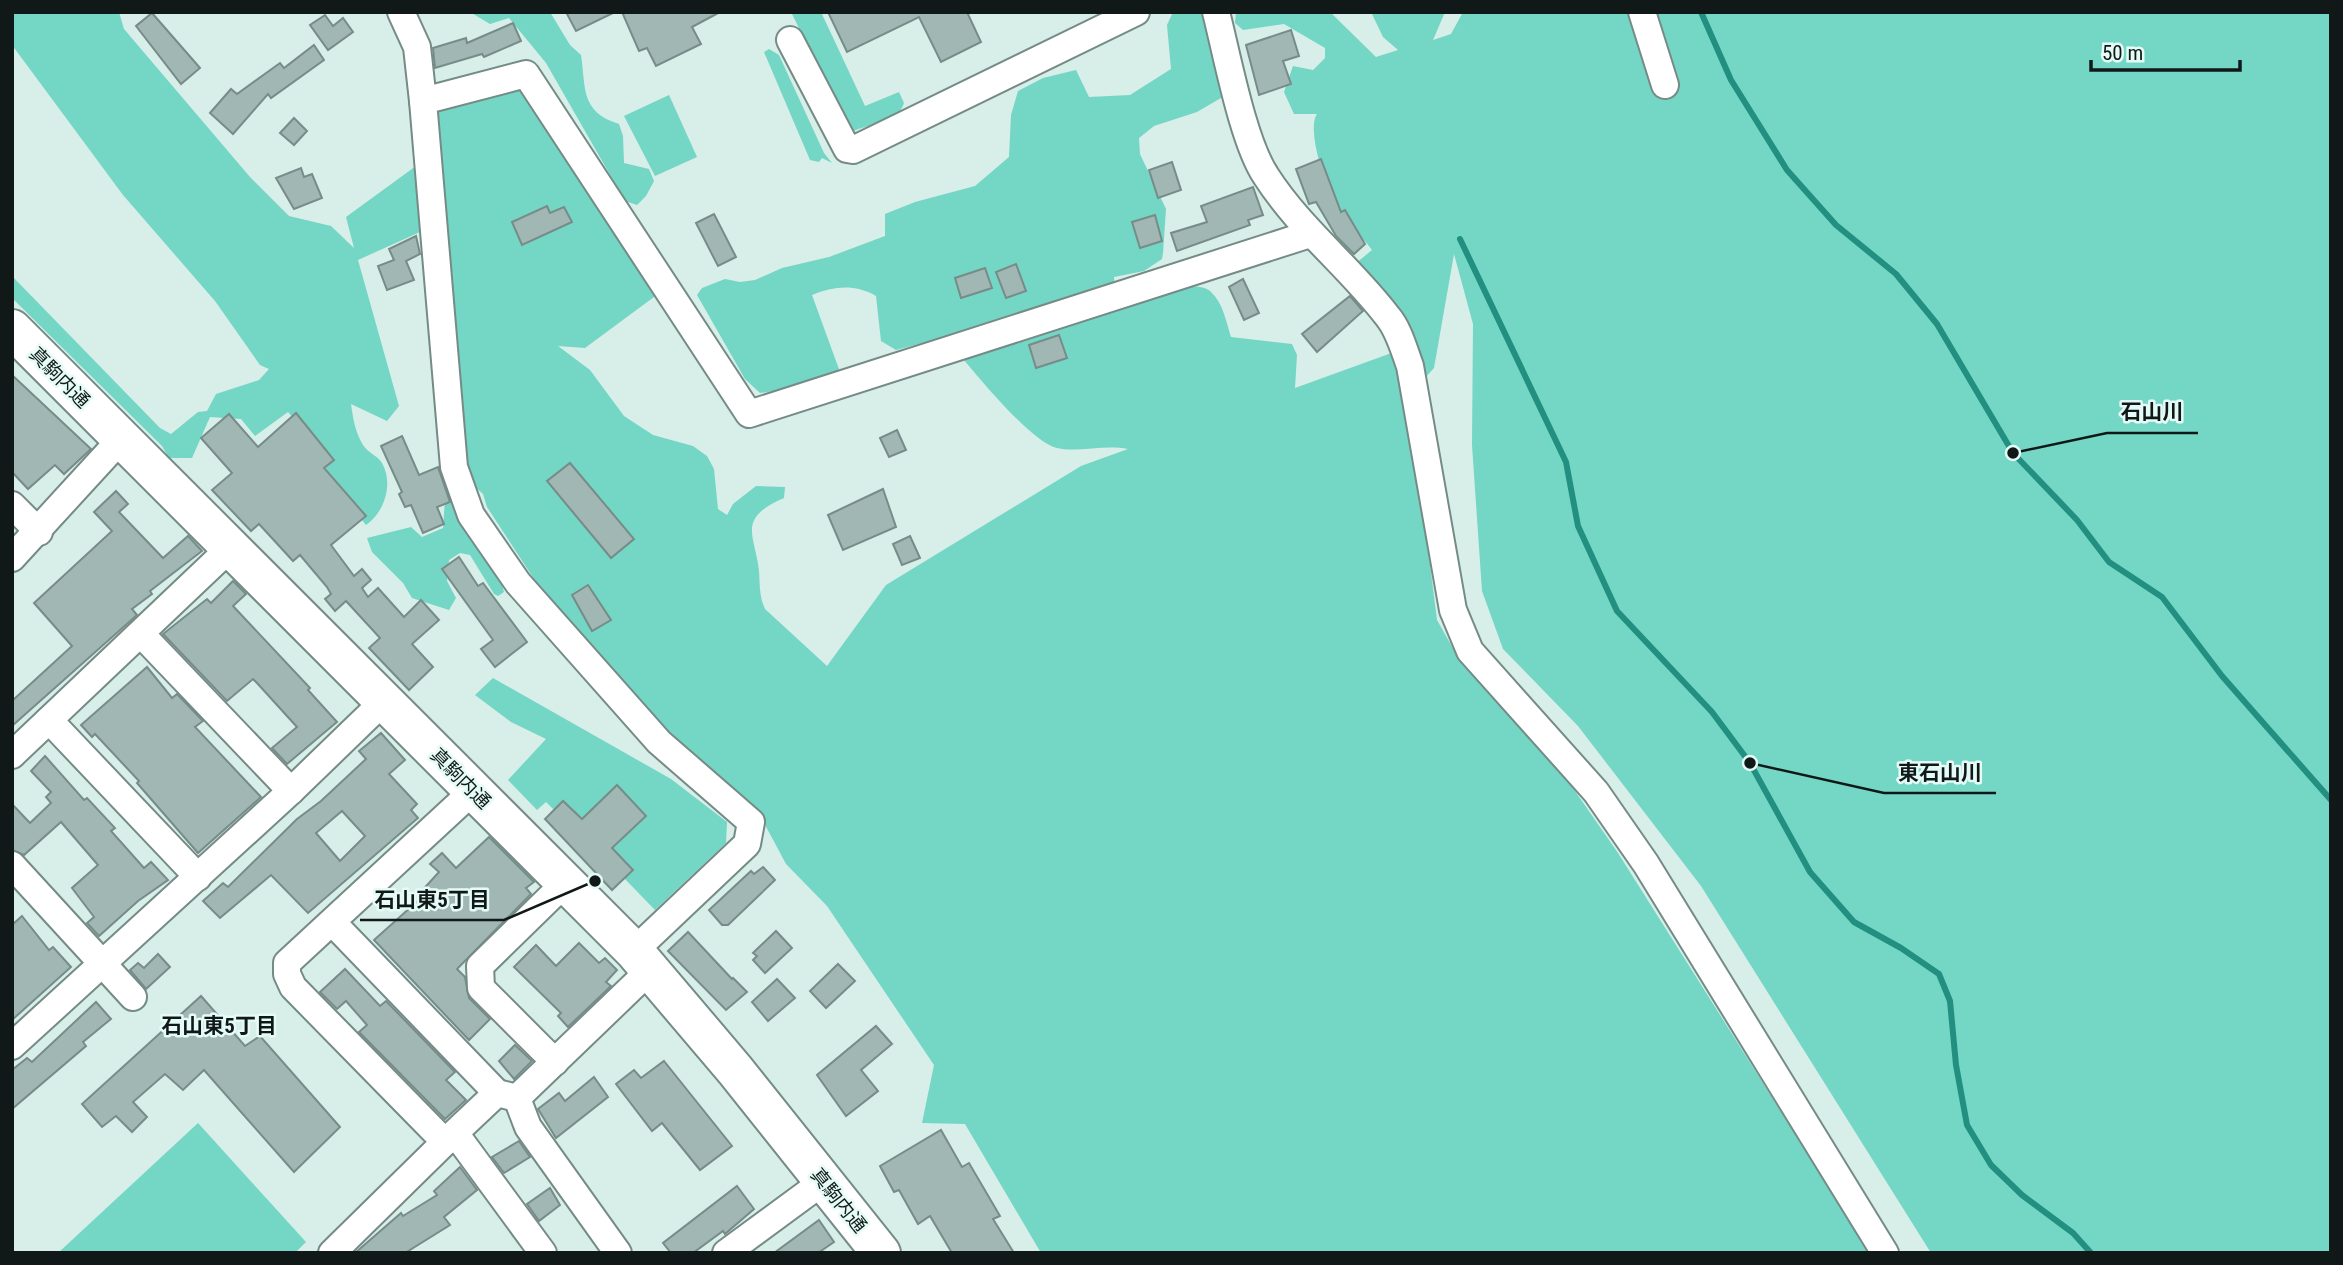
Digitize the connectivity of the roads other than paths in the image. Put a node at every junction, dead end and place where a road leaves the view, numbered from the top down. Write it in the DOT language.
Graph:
graph roads {
  1 [pos="401,12"];
  2 [pos="1136,12"];
  3 [pos="1216,12"];
  4 [pos="1642,12"];
  5 [pos="790,40"];
  6 [pos="1665,85"];
  7 [pos="424,102"];
  8 [pos="1310,234"];
  9 [pos="12,329"];
  10 [pos="122,439"];
  11 [pos="12,505"];
  12 [pos="39,532"];
  13 [pos="230,548"];
  14 [pos="12,558"];
  15 [pos="142,635"];
  16 [pos="384,701"];
  17 [pos="49,720"];
  18 [pos="12,755"];
  19 [pos="291,791"];
  20 [pos="473,791"];
  21 [pos="12,865"];
  22 [pos="198,877"];
  23 [pos="566,881"];
  24 [pos="332,922"];
  25 [pos="642,960"];
  26 [pos="102,965"];
  27 [pos="133,997"];
  28 [pos="12,1046"];
  29 [pos="555,1062"];
  30 [pos="507,1095"];
  31 [pos="450,1138"];
  32 [pos="824,1181"];
  33 [pos="332,1253"];
  34 [pos="543,1253"];
  35 [pos="618,1253"];
  36 [pos="726,1253"];
  37 [pos="881,1253"];
  38 [pos="1885,1253"];
  1 -- 7 [label="street"];
  2 -- 5 [label="street"];
  3 -- 8 [label="street"];
  4 -- 6 [label="street"];
  7 -- 8 [label="street"];
  7 -- 25 [label="street"];
  8 -- 38 [label="street"];
  9 -- 10 [label="highway, 真駒内通"];
  10 -- 12 [label="street"];
  10 -- 13 [label="highway, 真駒内通"];
  11 -- 12 [label="street"];
  12 -- 14 [label="street"];
  13 -- 15 [label="street"];
  13 -- 16 [label="highway, 真駒内通"];
  15 -- 17 [label="street"];
  15 -- 19 [label="street"];
  16 -- 19 [label="street"];
  16 -- 20 [label="highway, 真駒内通"];
  17 -- 18 [label="street"];
  17 -- 22 [label="street"];
  19 -- 22 [label="street"];
  20 -- 23 [label="highway, 真駒内通"];
  20 -- 24 [label="street"];
  21 -- 26 [label="street"];
  22 -- 26 [label="street"];
  23 -- 25 [label="highway, 真駒内通"];
  23 -- 29 [label="street"];
  24 -- 30 [label="street"];
  24 -- 31 [label="street"];
  25 -- 29 [label="street"];
  25 -- 32 [label="highway, 真駒内通"];
  26 -- 27 [label="street"];
  26 -- 28 [label="street"];
  29 -- 30 [label="street"];
  30 -- 31 [label="street"];
  30 -- 35 [label="street"];
  31 -- 33 [label="street"];
  31 -- 34 [label="street"];
  32 -- 36 [label="street"];
  32 -- 37 [label="highway, 真駒内通"];
}
